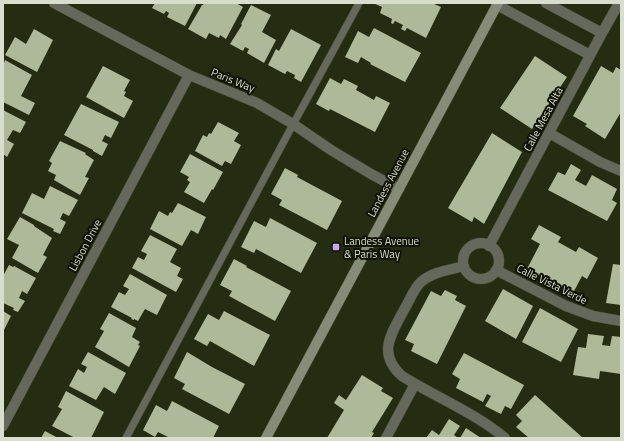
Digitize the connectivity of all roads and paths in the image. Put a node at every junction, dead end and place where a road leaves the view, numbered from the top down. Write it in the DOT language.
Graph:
graph roads {
  1 [pos="54,3"];
  2 [pos="359,3"];
  3 [pos="546,3"];
  4 [pos="619,3"];
  5 [pos="497,4"];
  6 [pos="602,33"];
  7 [pos="590,55"];
  8 [pos="188,75"];
  9 [pos="293,124"];
  10 [pos="549,133"];
  11 [pos="621,171"];
  12 [pos="399,189"];
  13 [pos="489,246"];
  14 [pos="464,266"];
  15 [pos="496,270"];
  16 [pos="621,321"];
  17 [pos="415,384"];
  18 [pos="3,426"];
  19 [pos="126,438"];
  20 [pos="266,438"];
  21 [pos="386,438"];
  22 [pos="505,438"];
  1 -- 8 [label="street, Paris Way"];
  2 -- 9 [label="lane"];
  3 -- 6 [label="street"];
  4 -- 6 [label="street, Calle Mesa Alta"];
  5 -- 7 [label="street"];
  5 -- 12 [label="main road, Landess Avenue"];
  6 -- 7 [label="street, Calle Mesa Alta"];
  7 -- 10 [label="street, Calle Mesa Alta"];
  8 -- 9 [label="street, Paris Way"];
  8 -- 18 [label="street, Lisbon Drive"];
  9 -- 12 [label="street, Paris Way"];
  9 -- 19 [label="lane"];
  10 -- 11 [label="street"];
  10 -- 13 [label="street, Calle Mesa Alta"];
  12 -- 20 [label="main road, Landess Avenue"];
  13 -- 14 [label="street"];
  13 -- 15 [label="street"];
  14 -- 15 [label="street"];
  14 -- 17 [label="street"];
  15 -- 16 [label="street, Calle Vista Verde"];
  17 -- 21 [label="street"];
  17 -- 22 [label="street"];
}
